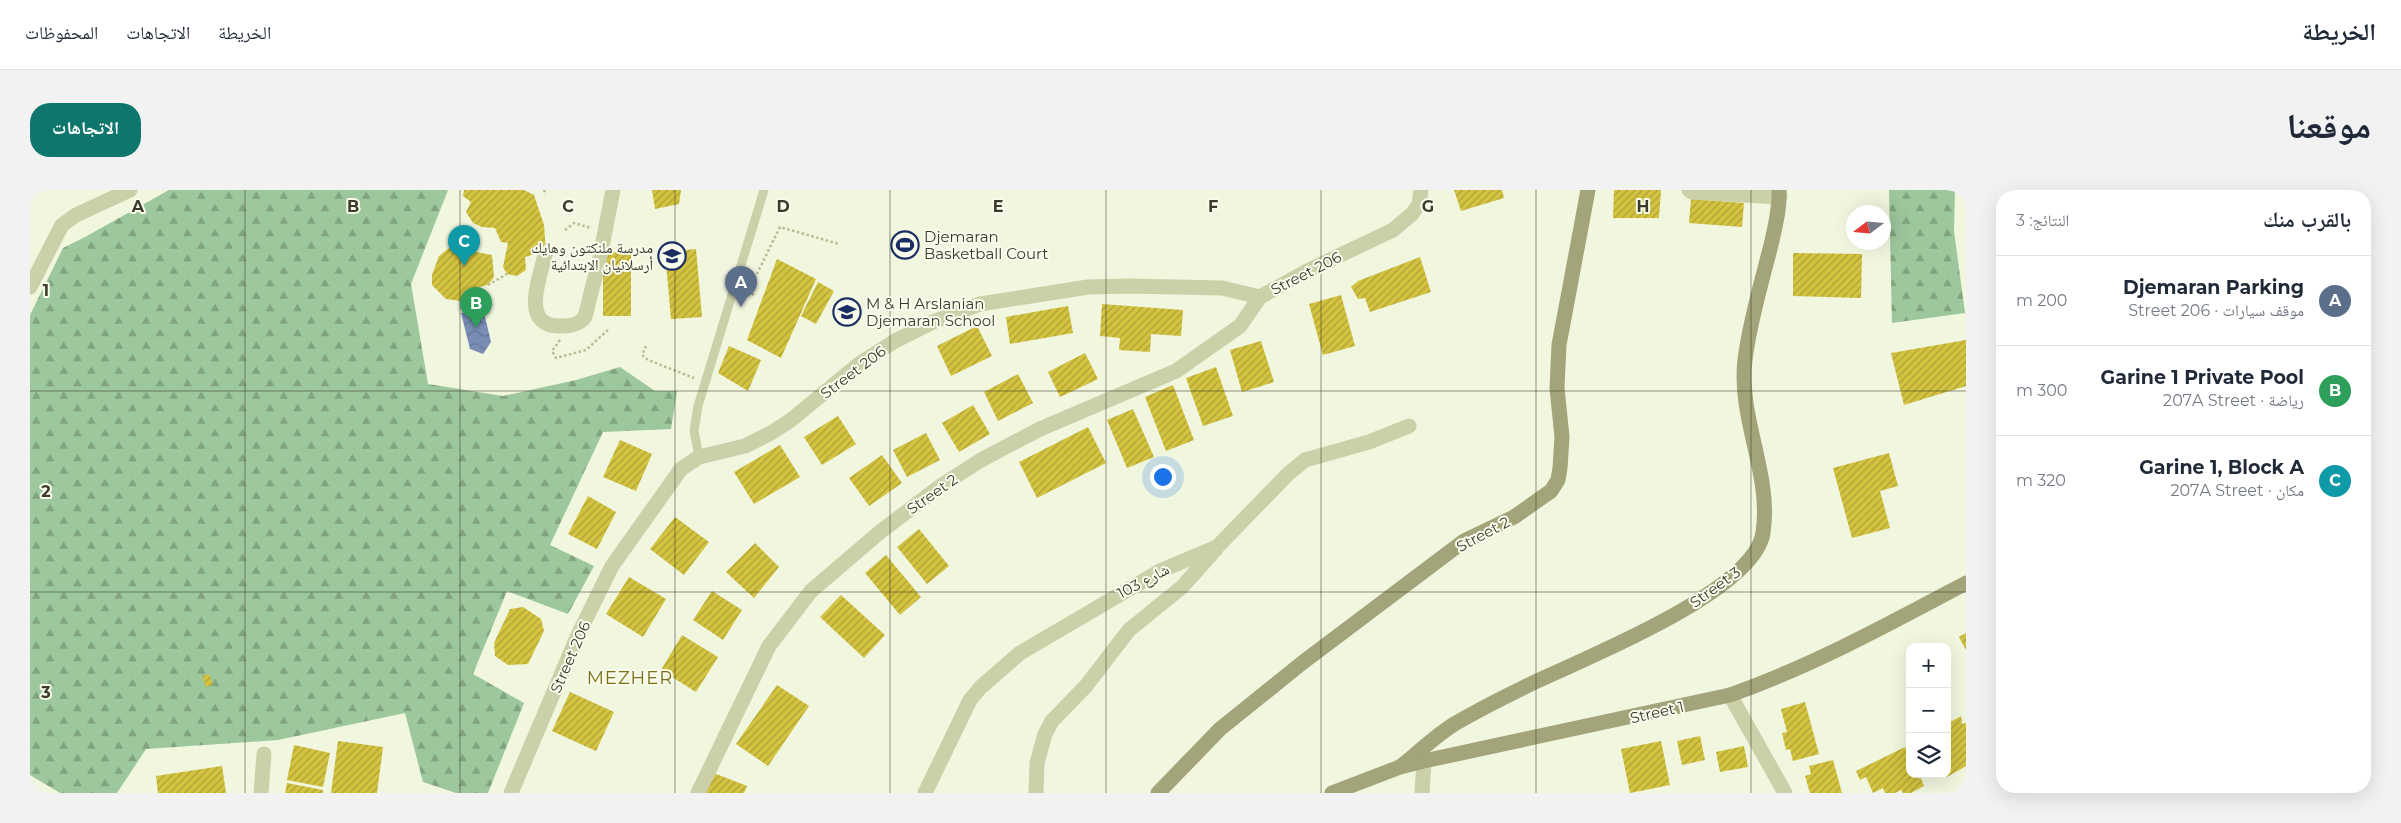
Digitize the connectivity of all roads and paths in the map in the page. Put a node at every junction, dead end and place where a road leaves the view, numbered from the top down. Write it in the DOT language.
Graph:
graph roads {
  1 [pos="130,190"];
  2 [pos="544,190"];
  3 [pos="612,190"];
  4 [pos="764,190"];
  5 [pos="1421,190"];
  6 [pos="1588,190"];
  7 [pos="1689,190"];
  8 [pos="1780,194"];
  9 [pos="546,195"];
  10 [pos="565,230"];
  11 [pos="604,239"];
  12 [pos="839,244"];
  13 [pos="546,251"];
  14 [pos="507,274"];
  15 [pos="488,286"];
  16 [pos="30,288"];
  17 [pos="748,292"];
  18 [pos="1260,297"];
  19 [pos="462,299"];
  20 [pos="474,311"];
  21 [pos="566,326"];
  22 [pos="610,328"];
  23 [pos="646,346"];
  24 [pos="705,382"];
  25 [pos="1409,426"];
  26 [pos="699,457"];
  27 [pos="1217,547"];
  28 [pos="1966,583"];
  29 [pos="1730,695"];
  30 [pos="264,754"];
  31 [pos="1424,761"];
  32 [pos="1400,767"];
  33 [pos="261,793"];
  34 [pos="511,793"];
  35 [pos="698,793"];
  36 [pos="925,793"];
  37 [pos="1036,793"];
  38 [pos="1158,793"];
  39 [pos="1332,793"];
  40 [pos="1422,793"];
  41 [pos="1785,793"];
  1 -- 16 [label="street"];
  2 -- 9 [label="path"];
  3 -- 11 [label="street"];
  4 -- 24 [label="lane"];
  5 -- 18 [label="street, Street 206"];
  6 -- 38 [label="street, Street 2"];
  7 -- 8 [label="street"];
  8 -- 32 [label="street, Street 3"];
  10 -- 11 [label="path"];
  11 -- 21 [label="street"];
  12 -- 17 [label="path"];
  13 -- 21 [label="street"];
  14 -- 15 [label="path"];
  18 -- 26 [label="street, Street 206"];
  18 -- 35 [label="street, Street 2"];
  19 -- 20 [label="path"];
  21 -- 22 [label="path"];
  23 -- 24 [label="path"];
  24 -- 26 [label="lane"];
  25 -- 27 [label="street, شارع 103"];
  26 -- 34 [label="street, Street 206"];
  27 -- 36 [label="street, شارع 103"];
  27 -- 37 [label="street"];
  28 -- 29 [label="street, Street 1"];
  29 -- 31 [label="street, Street 1"];
  29 -- 41 [label="street"];
  30 -- 33 [label="street"];
  31 -- 32 [label="street, Street 1"];
  31 -- 40 [label="street"];
  32 -- 39 [label="street, Street 1"];
}
